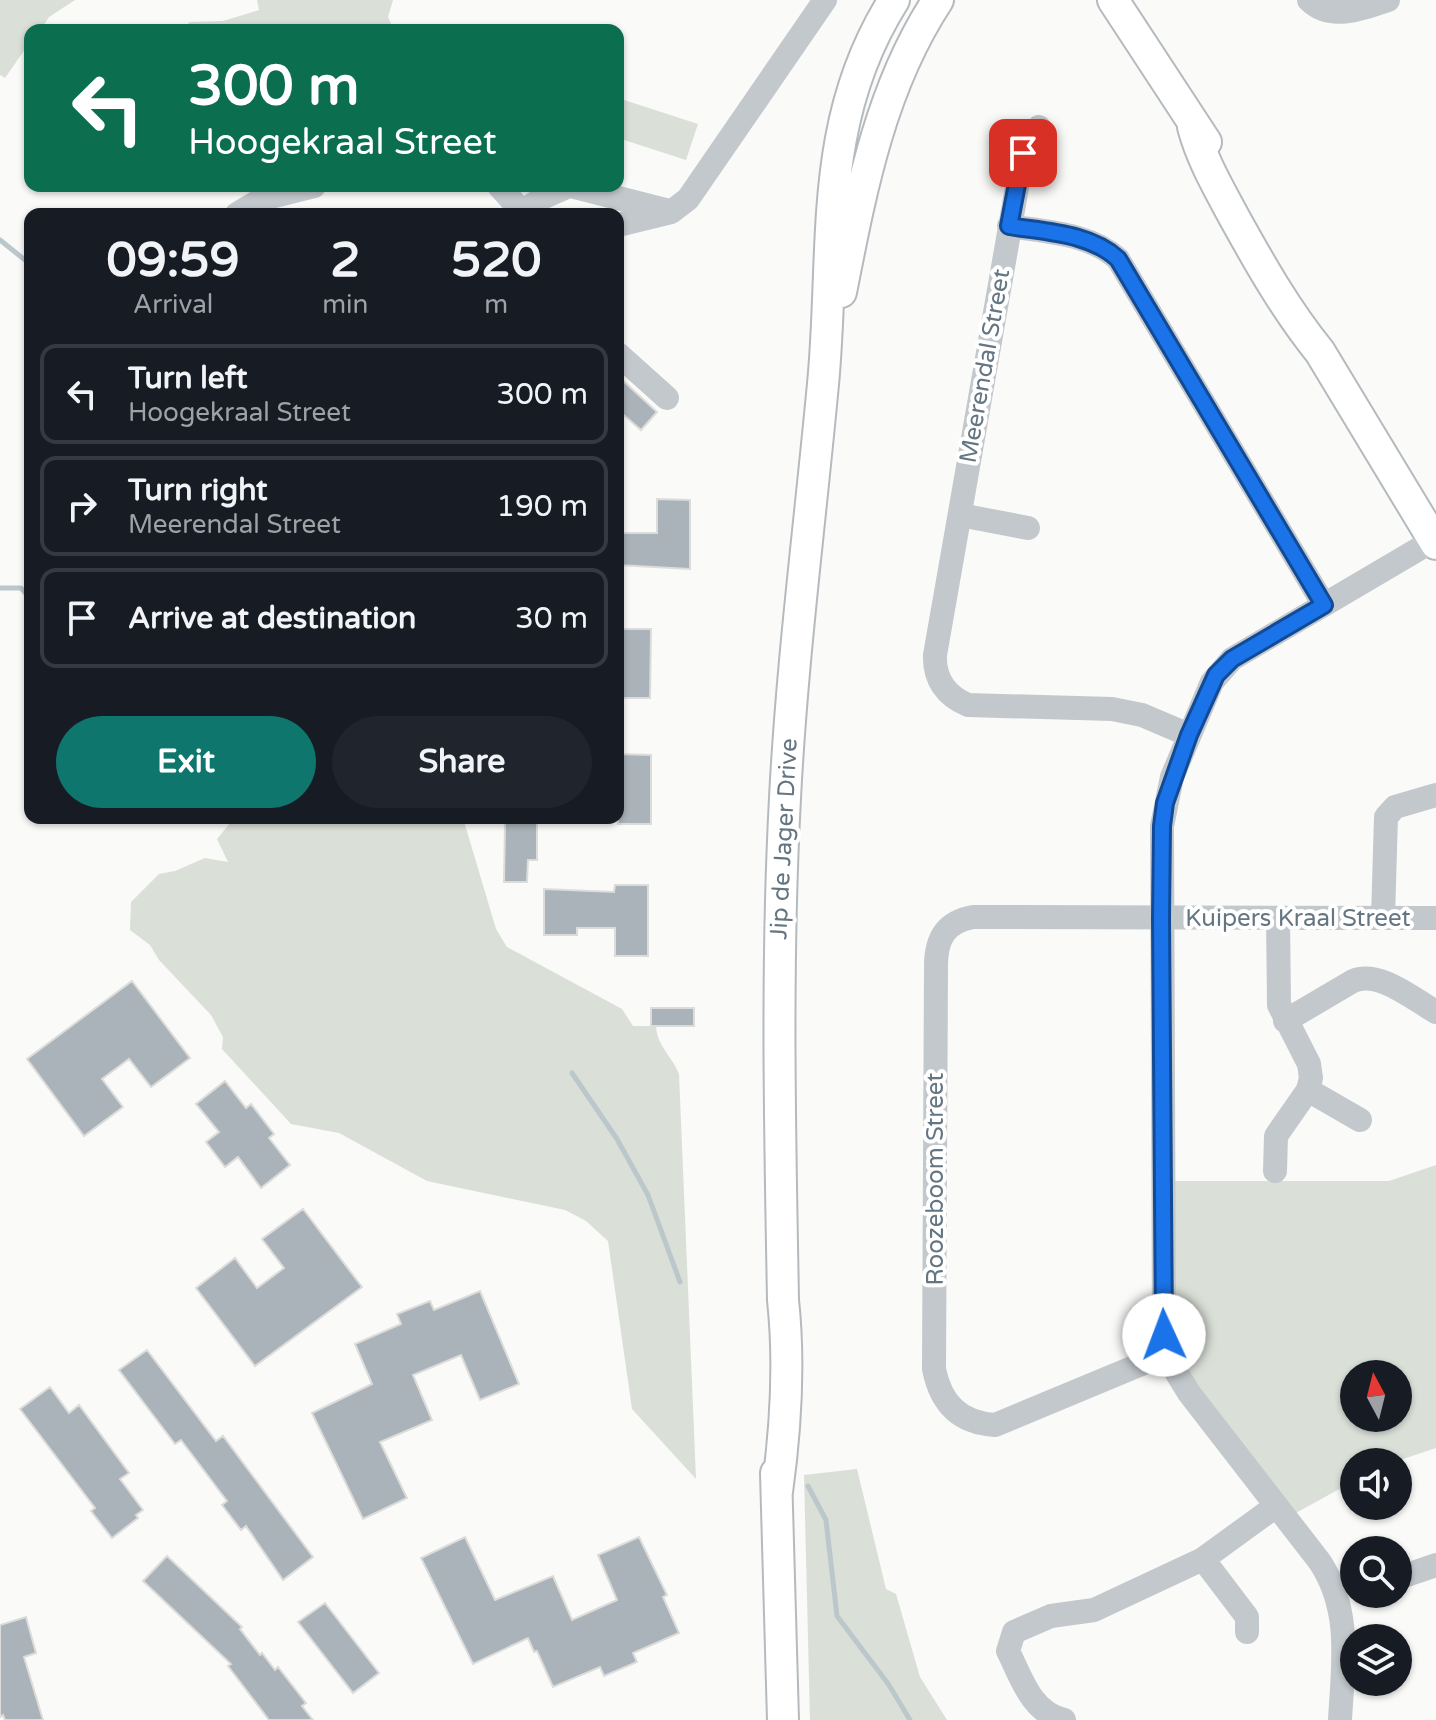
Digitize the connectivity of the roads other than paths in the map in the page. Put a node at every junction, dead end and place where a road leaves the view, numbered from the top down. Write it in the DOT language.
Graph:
graph roads {
  1 [pos="825,0"];
  2 [pos="894,0"];
  3 [pos="938,0"];
  4 [pos="1113,0"];
  5 [pos="1309,0"];
  6 [pos="1388,0"];
  7 [pos="1039,127"];
  8 [pos="290,192"];
  9 [pos="504,192"];
  10 [pos="556,192"];
  11 [pos="593,192"];
  12 [pos="247,208"];
  13 [pos="517,208"];
  14 [pos="528,208"];
  15 [pos="671,212"];
  16 [pos="624,224"];
  17 [pos="1009,226"];
  18 [pos="624,359"];
  19 [pos="824,380"];
  20 [pos="667,398"];
  21 [pos="960,515"];
  22 [pos="1028,528"];
  23 [pos="1435,542"];
  24 [pos="1324,605"];
  25 [pos="1189,735"];
  26 [pos="1436,795"];
  27 [pos="1161,918"];
  28 [pos="1278,918"];
  29 [pos="1383,918"];
  30 [pos="1436,918"];
  31 [pos="1436,1012"];
  32 [pos="1285,1021"];
  33 [pos="1308,1090"];
  34 [pos="1360,1120"];
  35 [pos="1275,1171"];
  36 [pos="1168,1353"];
  37 [pos="1276,1506"];
  38 [pos="1203,1559"];
  39 [pos="1436,1565"];
  40 [pos="1412,1573"];
  41 [pos="1340,1587"];
  42 [pos="1345,1608"];
  43 [pos="1247,1632"];
  44 [pos="783,1720"];
  45 [pos="1064,1720"];
  46 [pos="1340,1720"];
  1 -- 15 [label="street"];
  2 -- 19 [label="main road, Jip de Jager Drive"];
  3 -- 19 [label="main road, Jip de Jager Drive"];
  4 -- 23 [label="main road"];
  5 -- 6 [label="street"];
  7 -- 17 [label="street, Meerendal Street"];
  8 -- 12 [label="street"];
  9 -- 13 [label="street"];
  10 -- 14 [label="street"];
  11 -- 15 [label="street"];
  15 -- 16 [label="street"];
  17 -- 21 [label="street, Meerendal Street"];
  17 -- 24 [label="street"];
  18 -- 20 [label="street"];
  19 -- 44 [label="main road, Jip de Jager Drive"];
  21 -- 22 [label="street"];
  21 -- 25 [label="street, Meerendal Street"];
  23 -- 24 [label="street"];
  24 -- 25 [label="street"];
  25 -- 27 [label="street"];
  26 -- 29 [label="street"];
  27 -- 28 [label="street, Kuipers Kraal Street"];
  27 -- 36 [label="street"];
  27 -- 36 [label="street, Roozeboom Street"];
  28 -- 29 [label="street, Kuipers Kraal Street"];
  28 -- 32 [label="street"];
  29 -- 30 [label="street, Kuipers Kraal Street"];
  31 -- 32 [label="street"];
  32 -- 33 [label="street"];
  33 -- 34 [label="street"];
  33 -- 35 [label="street"];
  36 -- 37 [label="street"];
  37 -- 38 [label="street"];
  37 -- 41 [label="street"];
  38 -- 43 [label="street"];
  38 -- 45 [label="street"];
  39 -- 40 [label="street"];
  42 -- 46 [label="street"];
}
